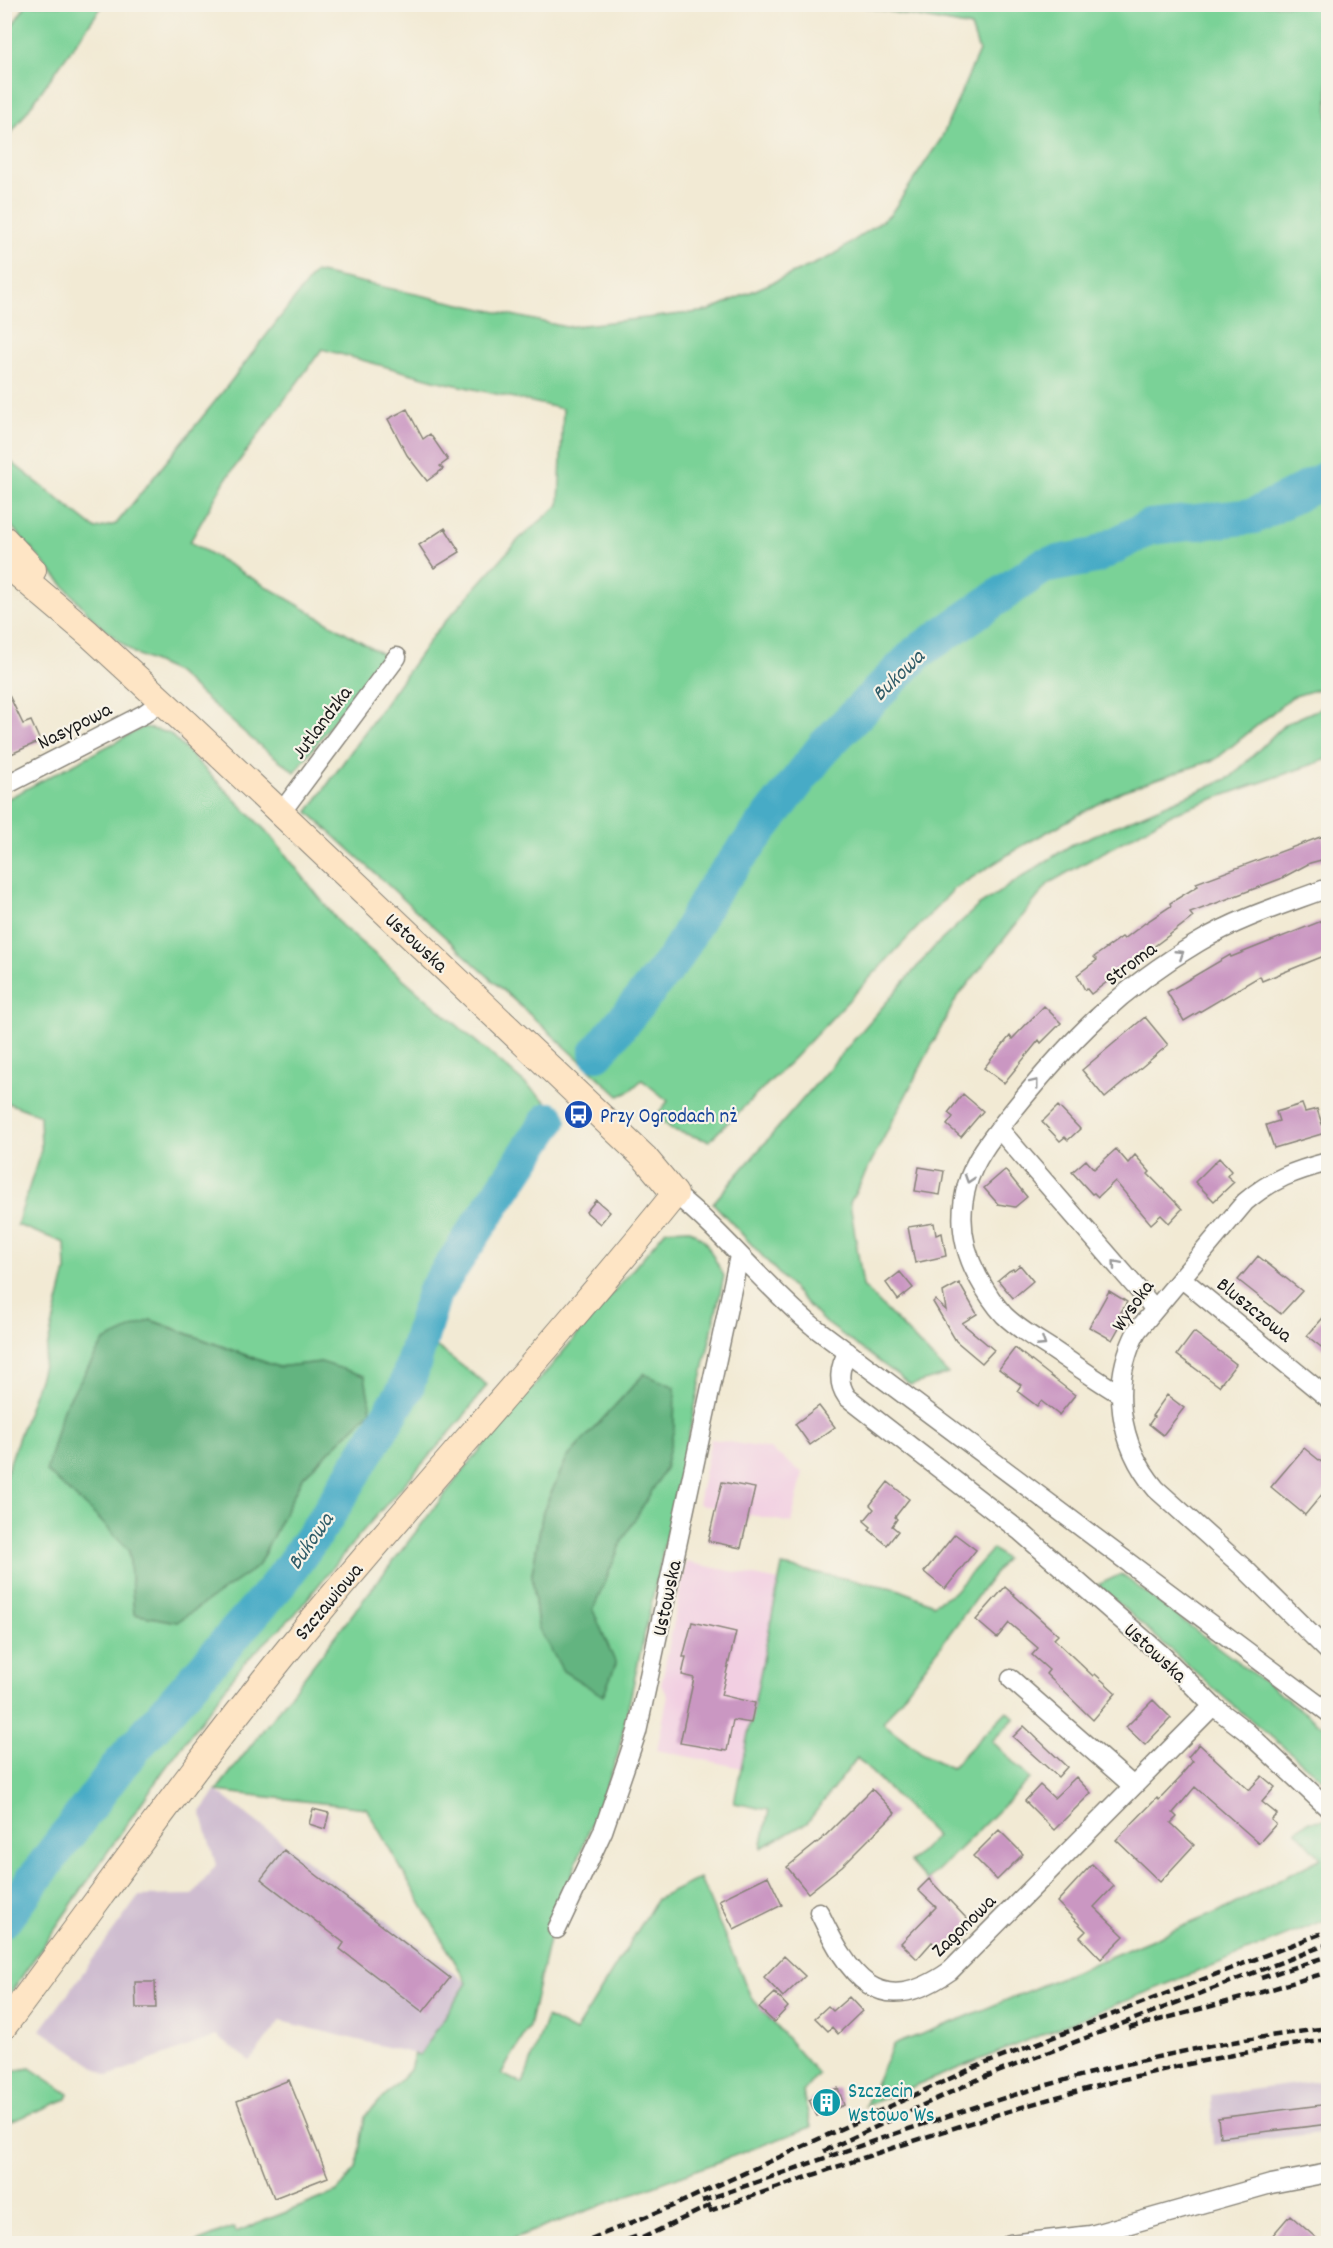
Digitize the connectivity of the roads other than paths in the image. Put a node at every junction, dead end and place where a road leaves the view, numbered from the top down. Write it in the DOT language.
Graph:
graph roads {
  1 [pos="4,540"];
  2 [pos="4,562"];
  3 [pos="88,633"];
  4 [pos="397,657"];
  5 [pos="162,701"];
  6 [pos="4,786"];
  7 [pos="280,814"];
  8 [pos="1329,888"];
  9 [pos="999,1129"];
  10 [pos="1329,1162"];
  11 [pos="675,1194"];
  12 [pos="739,1256"];
  13 [pos="1181,1278"];
  14 [pos="1154,1308"];
  15 [pos="848,1352"];
  16 [pos="1120,1394"];
  17 [pos="1329,1398"];
  18 [pos="1329,1650"];
  19 [pos="1011,1678"];
  20 [pos="1213,1706"];
  21 [pos="1329,1712"];
  22 [pos="1133,1786"];
  23 [pos="1329,1808"];
  24 [pos="819,1912"];
  25 [pos="557,1929"];
  26 [pos="4,2026"];
  27 [pos="1329,2173"];
  28 [pos="1010,2244"];
  1 -- 3 [label="street, Ustowska"];
  2 -- 3 [label="street, Ustowska"];
  3 -- 5 [label="street, Ustowska"];
  4 -- 7 [label="street, Jutlandzka"];
  5 -- 6 [label="street, Nasypowa"];
  5 -- 7 [label="street, Ustowska"];
  7 -- 11 [label="street, Ustowska"];
  9 -- 8 [label="street, Stroma, one-way"];
  14 -- 9 [label="street, one-way"];
  9 -- 16 [label="street, Stroma, one-way"];
  10 -- 13 [label="street, Wysoka"];
  11 -- 12 [label="street, Ustowska"];
  11 -- 26 [label="street, Szczawiowa"];
  12 -- 15 [label="street, Ustowska"];
  12 -- 25 [label="street, Ustowska"];
  13 -- 14 [label="street, Wysoka"];
  13 -- 17 [label="street, Bluszczowa"];
  14 -- 16 [label="street, Wysoka"];
  15 -- 20 [label="street, Ustowska"];
  15 -- 21 [label="street, Ustowska"];
  16 -- 18 [label="street, Wysoka"];
  19 -- 22 [label="street"];
  20 -- 22 [label="street, Zagonowa"];
  20 -- 23 [label="street, Ustowska"];
  22 -- 24 [label="street, Zagonowa"];
  27 -- 28 [label="street"];
}
